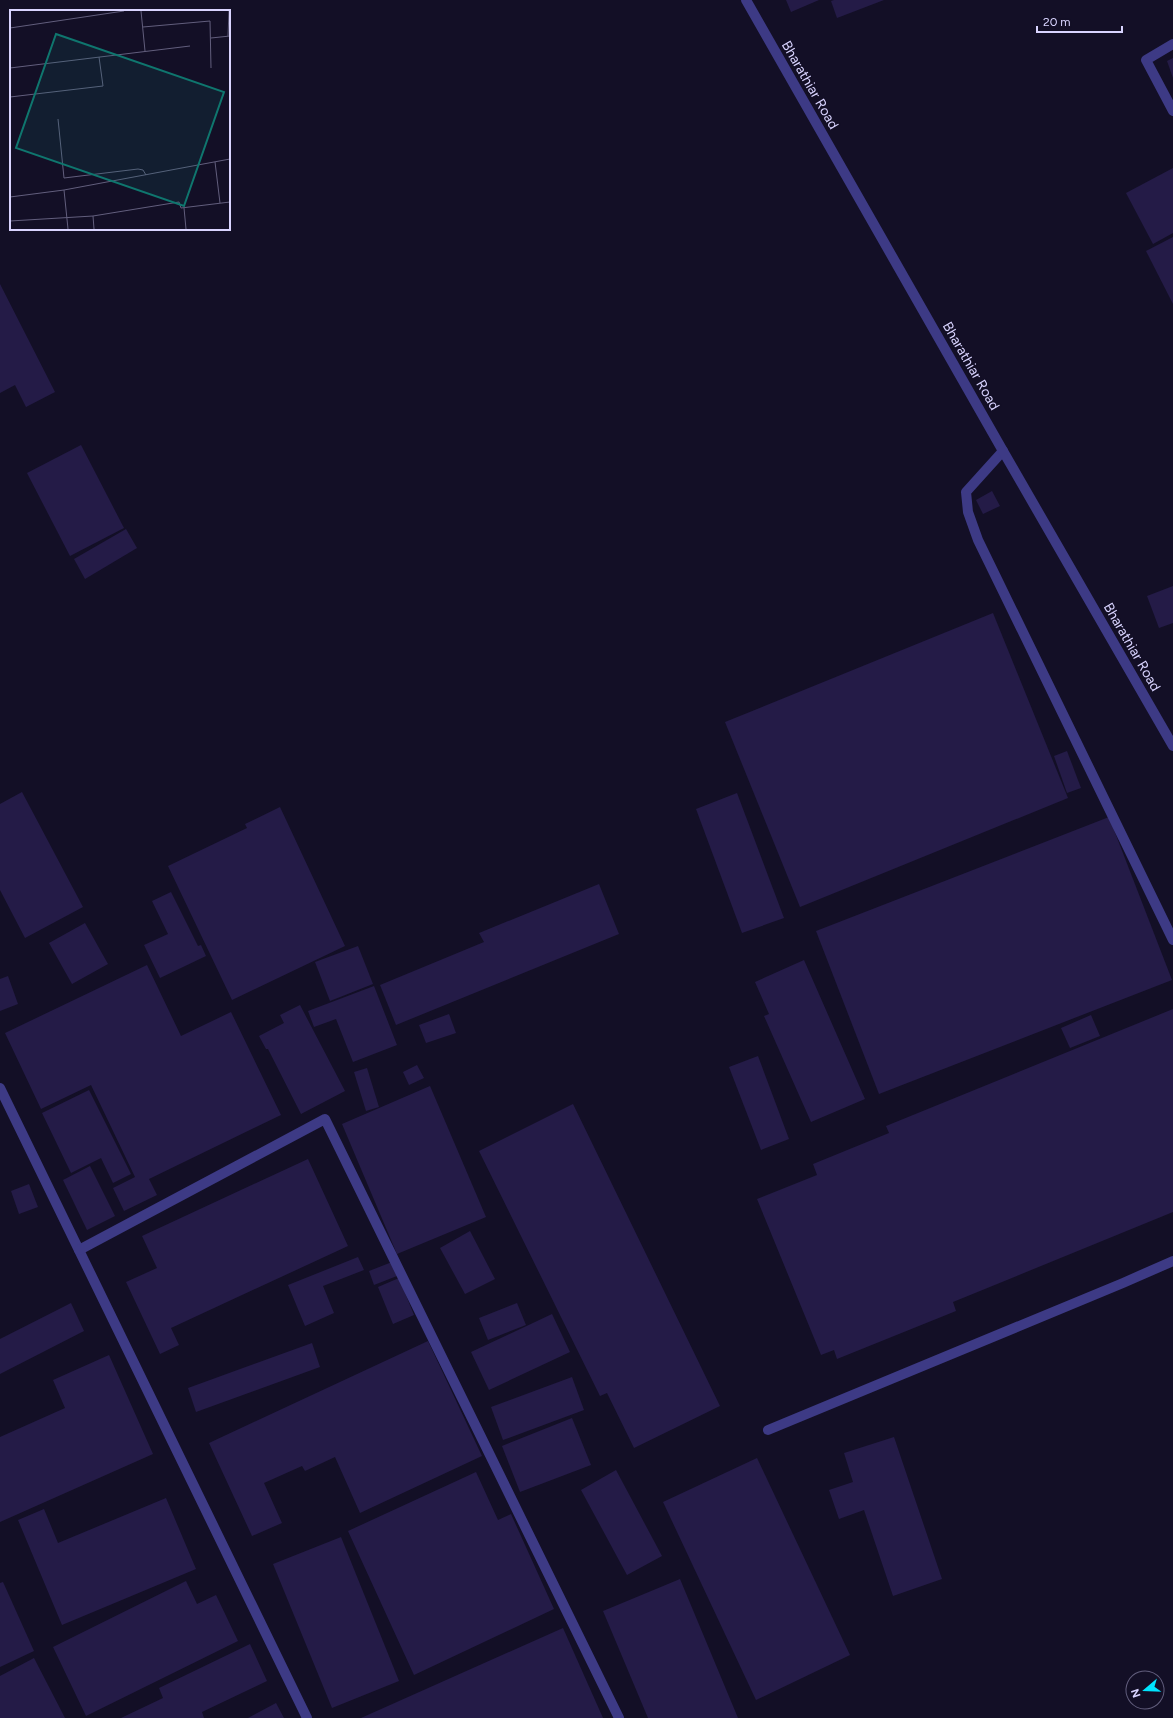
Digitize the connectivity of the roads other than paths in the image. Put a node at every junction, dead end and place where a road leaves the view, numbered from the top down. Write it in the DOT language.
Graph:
graph roads {
  1 [pos="746,0"];
  2 [pos="1173,44"];
  3 [pos="1173,111"];
  4 [pos="1003,451"];
  5 [pos="1173,746"];
  6 [pos="1173,940"];
  7 [pos="0,1088"];
  8 [pos="79,1250"];
  9 [pos="1173,1260"];
  10 [pos="768,1430"];
  11 [pos="306,1718"];
  12 [pos="619,1718"];
  1 -- 4 [label="street, Bharathiar Road"];
  2 -- 3 [label="street"];
  4 -- 5 [label="street, Bharathiar Road"];
  4 -- 6 [label="street"];
  7 -- 8 [label="street"];
  8 -- 11 [label="street"];
  8 -- 12 [label="street"];
  9 -- 10 [label="street"];
}
